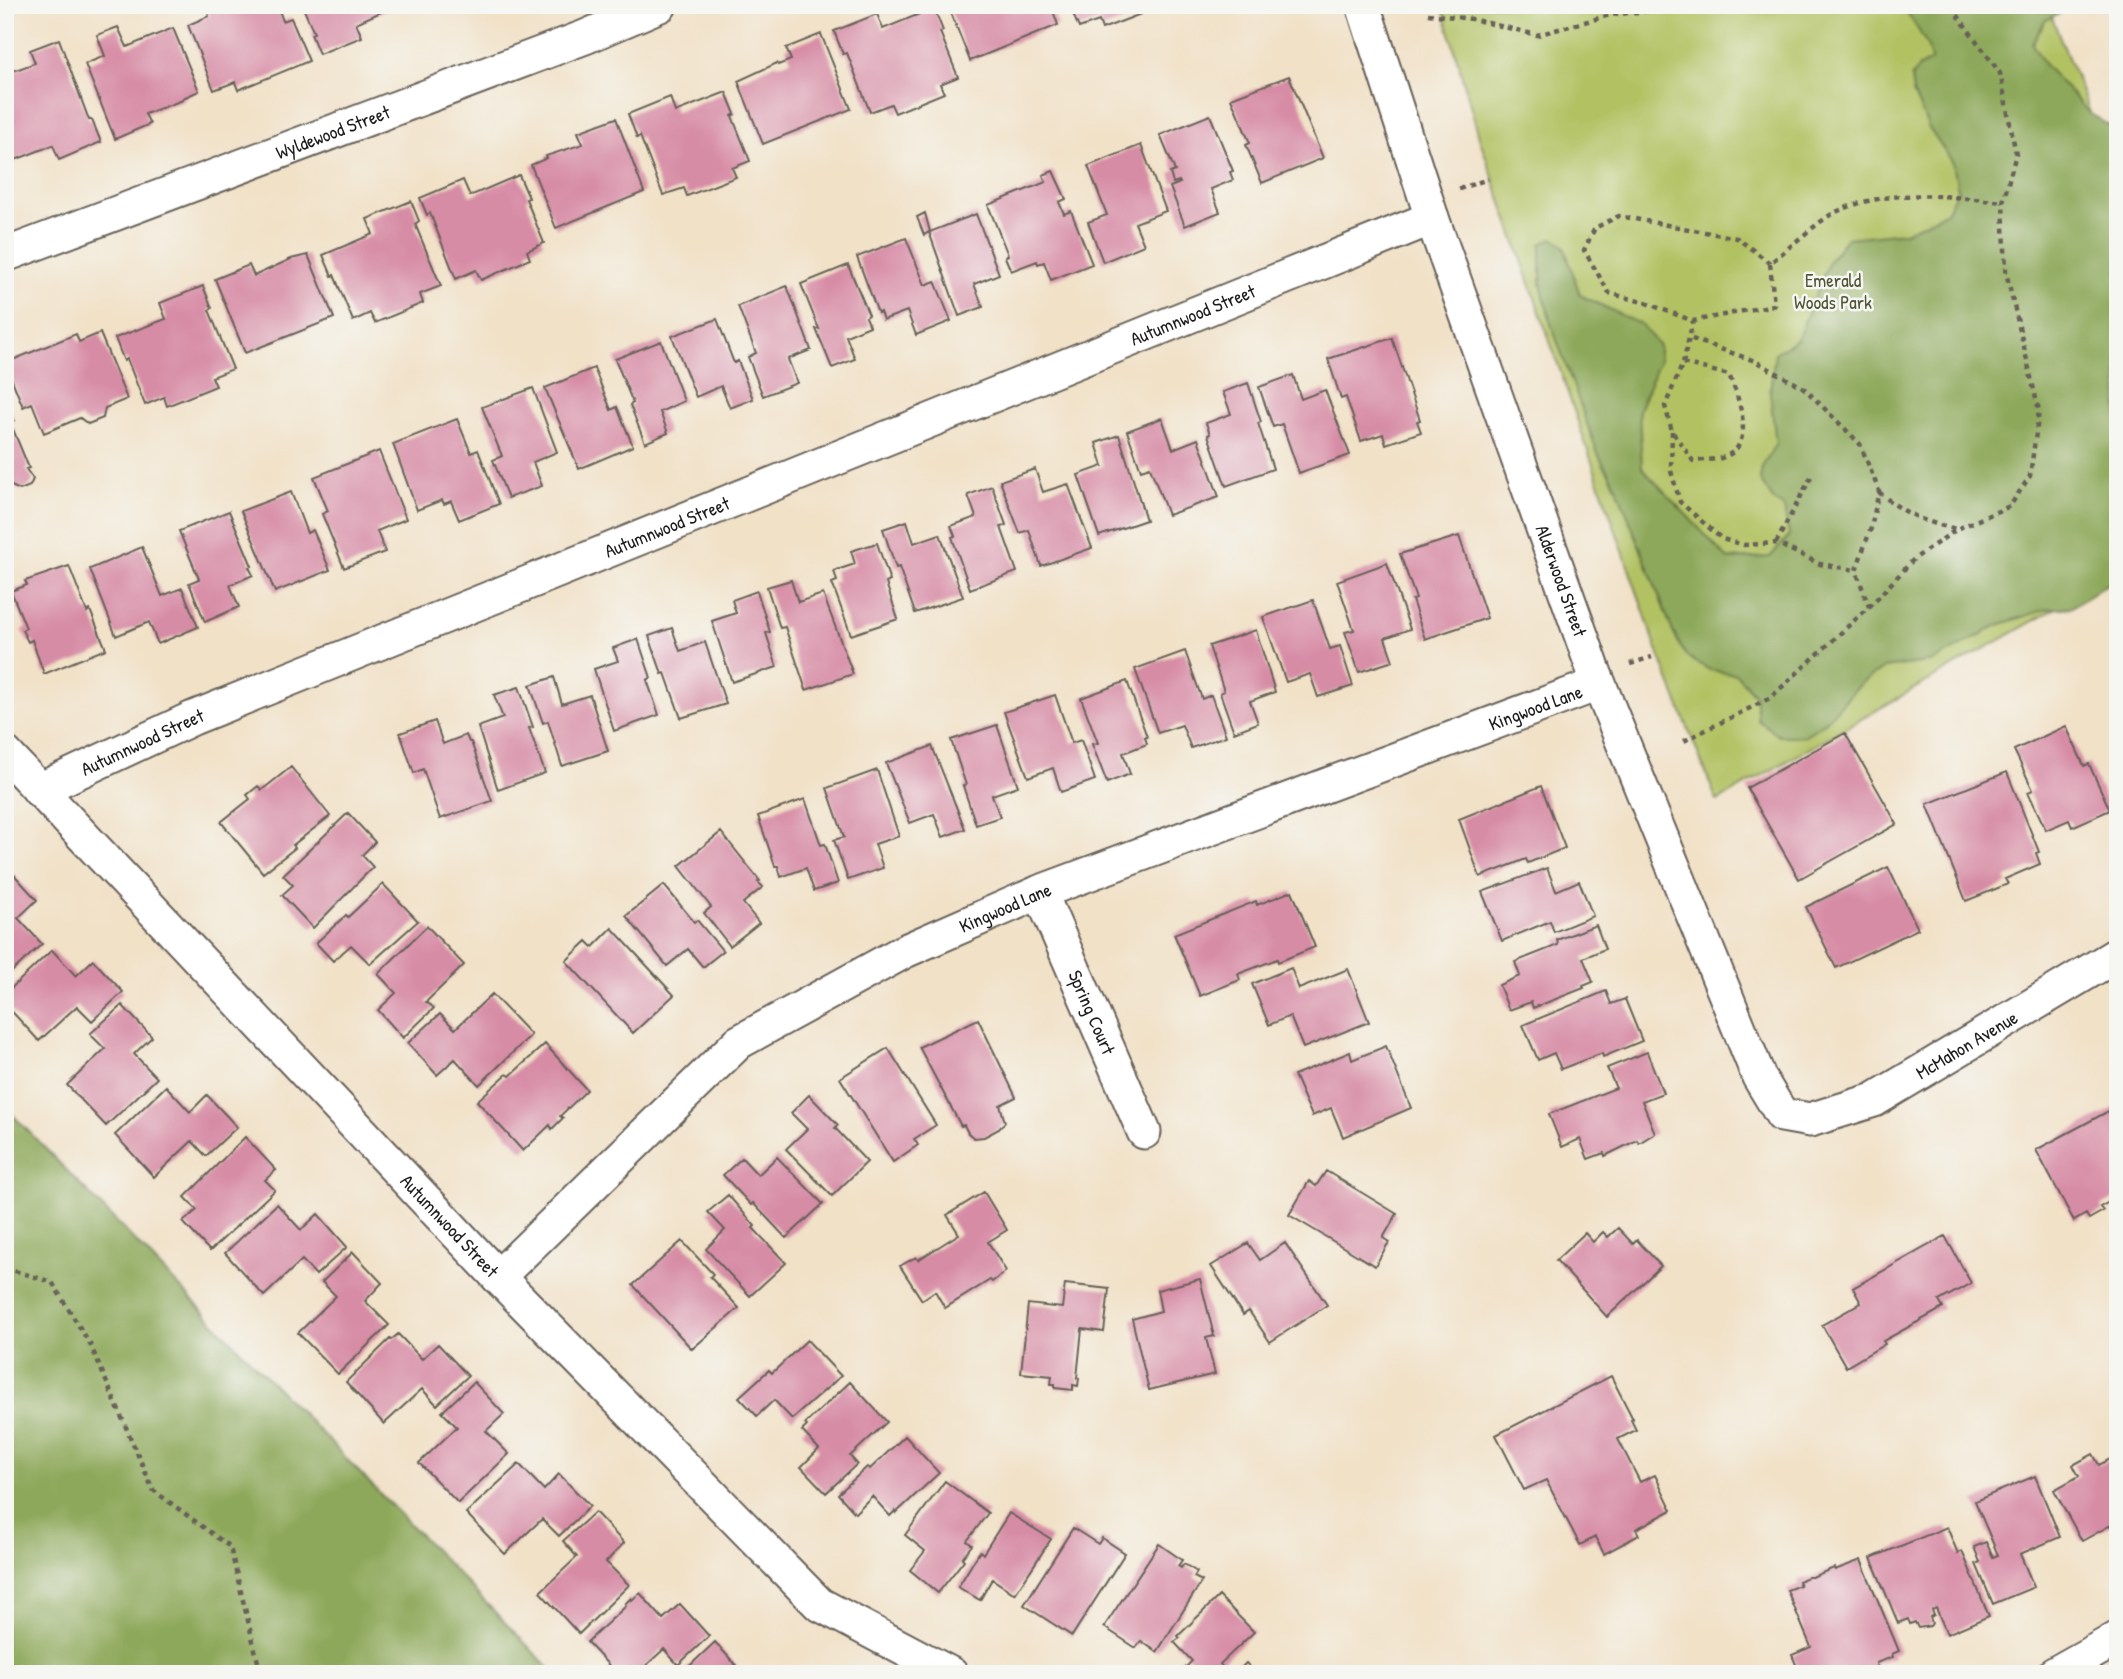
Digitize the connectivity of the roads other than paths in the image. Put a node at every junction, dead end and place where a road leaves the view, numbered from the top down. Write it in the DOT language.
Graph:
graph roads {
  1 [pos="660,5"];
  2 [pos="1363,5"];
  3 [pos="1432,218"];
  4 [pos="5,255"];
  5 [pos="1598,684"];
  6 [pos="5,752"];
  7 [pos="39,790"];
  8 [pos="1040,892"];
  9 [pos="2118,954"];
  10 [pos="1810,1120"];
  11 [pos="1144,1132"];
  12 [pos="498,1277"];
  13 [pos="2118,1638"];
  14 [pos="951,1674"];
  15 [pos="2054,1674"];
  1 -- 4 [label="street, Wyldewood Street"];
  2 -- 3 [label="street, Alderwood Street"];
  3 -- 5 [label="street, Alderwood Street"];
  3 -- 7 [label="street, Autumnwood Street"];
  5 -- 8 [label="street, Kingwood Lane"];
  5 -- 10 [label="street, Alderwood Street"];
  6 -- 7 [label="street"];
  7 -- 12 [label="street, Autumnwood Street"];
  8 -- 11 [label="street, Spring Court"];
  8 -- 12 [label="street, Kingwood Lane"];
  9 -- 10 [label="street, McMahon Avenue"];
  12 -- 14 [label="street, Autumnwood Street"];
  13 -- 15 [label="street"];
}
